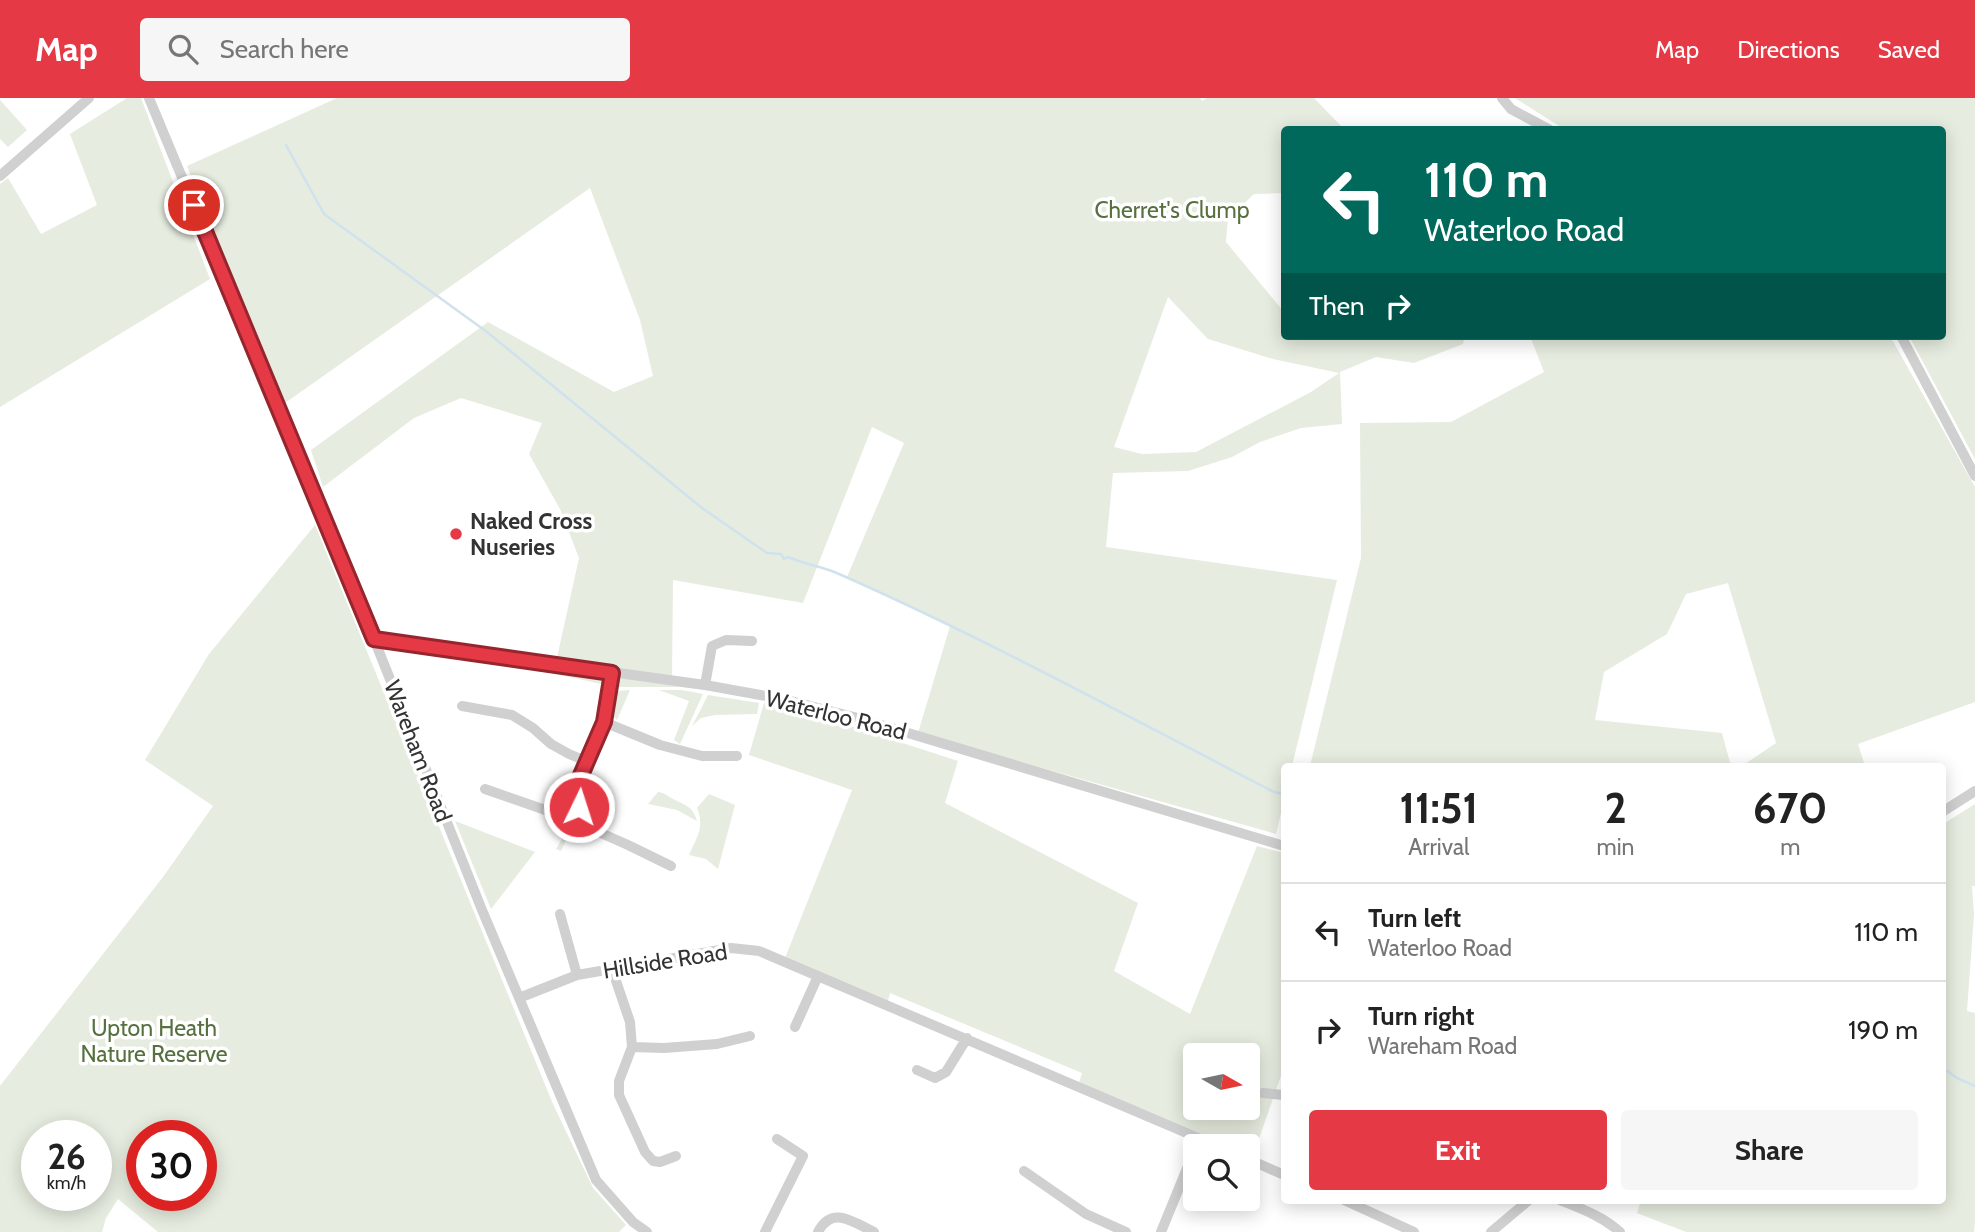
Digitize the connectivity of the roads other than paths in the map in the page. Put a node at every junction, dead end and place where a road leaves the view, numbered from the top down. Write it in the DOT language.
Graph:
graph roads {
  1 [pos="89,98"];
  2 [pos="149,98"];
  3 [pos="1502,98"];
  4 [pos="1543,126"];
  5 [pos="0,176"];
  6 [pos="1904,340"];
  7 [pos="1975,476"];
  8 [pos="374,639"];
  9 [pos="752,641"];
  10 [pos="612,673"];
  11 [pos="705,685"];
  12 [pos="463,706"];
  13 [pos="604,722"];
  14 [pos="737,756"];
  15 [pos="586,761"];
  16 [pos="485,789"];
  17 [pos="1975,792"];
  18 [pos="579,807"];
  19 [pos="1946,810"];
  20 [pos="1281,845"];
  21 [pos="671,866"];
  22 [pos="560,914"];
  23 [pos="612,969"];
  24 [pos="577,975"];
  25 [pos="818,976"];
  26 [pos="519,998"];
  27 [pos="795,1027"];
  28 [pos="750,1036"];
  29 [pos="967,1038"];
  30 [pos="632,1047"];
  31 [pos="917,1070"];
  32 [pos="1263,1093"];
  33 [pos="1281,1095"];
  34 [pos="1183,1138"];
  35 [pos="777,1139"];
  36 [pos="676,1156"];
  37 [pos="1260,1164"];
  38 [pos="1024,1171"];
  39 [pos="1281,1174"];
  40 [pos="1183,1179"];
  41 [pos="1352,1204"];
  42 [pos="1524,1204"];
  43 [pos="1570,1204"];
  44 [pos="647,1232"];
  45 [pos="765,1232"];
  46 [pos="817,1232"];
  47 [pos="874,1232"];
  48 [pos="1126,1232"];
  49 [pos="1161,1232"];
  50 [pos="1414,1232"];
  51 [pos="1491,1232"];
  52 [pos="1620,1232"];
  1 -- 5 [label="street"];
  2 -- 8 [label="street, Wareham Road"];
  3 -- 4 [label="street"];
  6 -- 7 [label="street"];
  8 -- 10 [label="street, Waterloo Road"];
  8 -- 26 [label="street, Wareham Road"];
  9 -- 11 [label="street"];
  10 -- 11 [label="street, Waterloo Road"];
  10 -- 13 [label="street"];
  11 -- 20 [label="street, Waterloo Road"];
  12 -- 15 [label="street"];
  13 -- 14 [label="street"];
  13 -- 15 [label="street"];
  15 -- 18 [label="street"];
  16 -- 18 [label="street"];
  17 -- 19 [label="street"];
  18 -- 21 [label="street"];
  22 -- 24 [label="street"];
  23 -- 24 [label="street, Hillside Road"];
  23 -- 25 [label="street, Hillside Road"];
  23 -- 30 [label="street"];
  24 -- 26 [label="street, Hillside Road"];
  25 -- 27 [label="street"];
  25 -- 29 [label="street, Hillside Road"];
  26 -- 44 [label="street, Wareham Road"];
  28 -- 30 [label="street"];
  29 -- 31 [label="street"];
  29 -- 34 [label="street, Hillside Road"];
  30 -- 36 [label="street"];
  32 -- 33 [label="street"];
  35 -- 45 [label="street"];
  37 -- 39 [label="street"];
  38 -- 48 [label="street"];
  40 -- 49 [label="street"];
  41 -- 50 [label="street"];
  42 -- 51 [label="street"];
  43 -- 52 [label="street"];
  46 -- 47 [label="street"];
}
